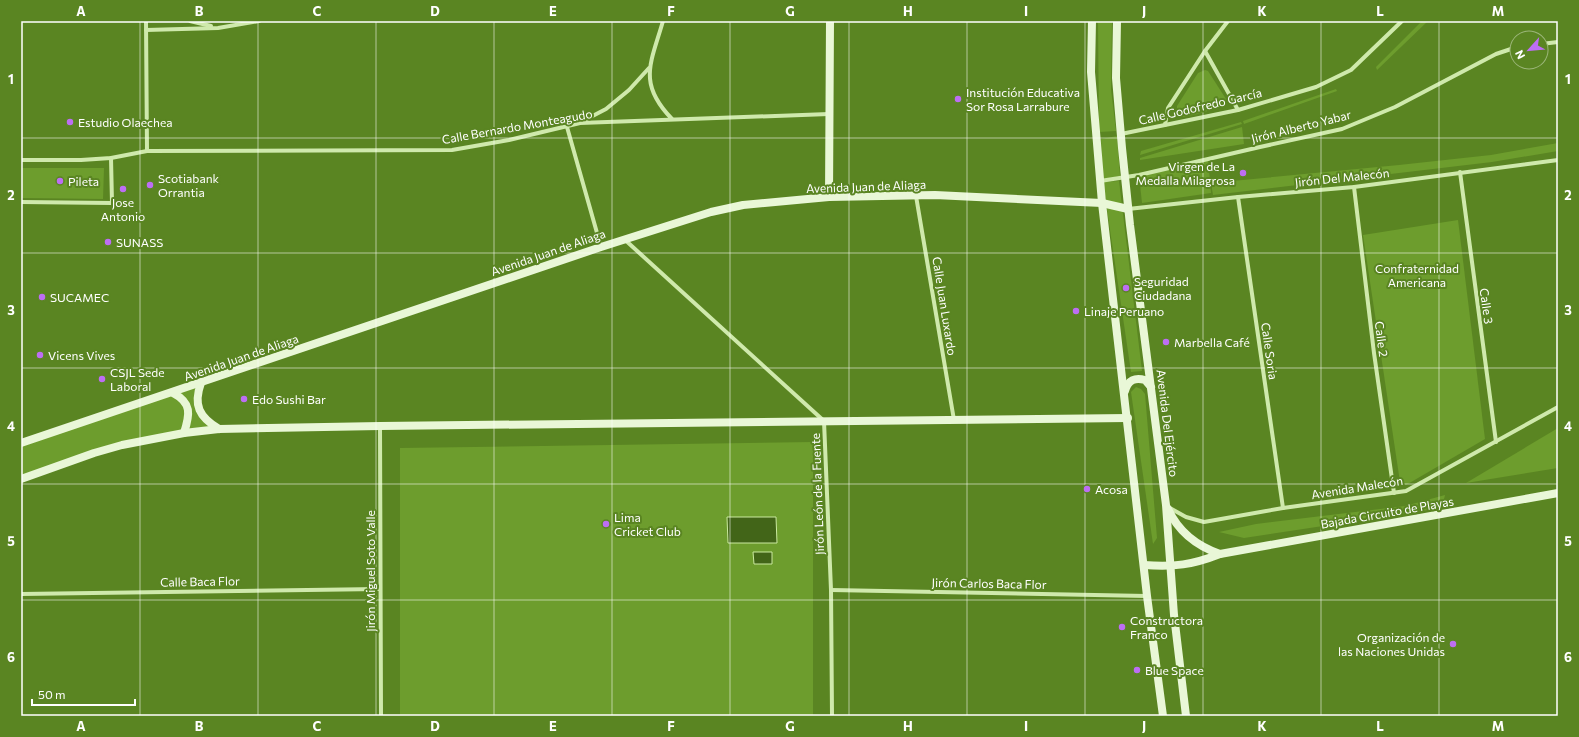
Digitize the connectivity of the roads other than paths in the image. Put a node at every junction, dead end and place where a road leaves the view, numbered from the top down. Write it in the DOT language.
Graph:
graph roads {
  1 [pos="146,21"];
  2 [pos="190,21"];
  3 [pos="259,21"];
  4 [pos="830,21"];
  5 [pos="1092,21"];
  6 [pos="1117,21"];
  7 [pos="1228,21"];
  8 [pos="1402,21"];
  9 [pos="662,23"];
  10 [pos="218,28"];
  11 [pos="146,30"];
  12 [pos="1509,50"];
  13 [pos="1205,51"];
  14 [pos="649,68"];
  15 [pos="1238,110"];
  16 [pos="830,114"];
  17 [pos="672,119"];
  18 [pos="580,123"];
  19 [pos="1165,125"];
  20 [pos="567,127"];
  21 [pos="1121,134"];
  22 [pos="147,151"];
  23 [pos="111,158"];
  24 [pos="21,160"];
  25 [pos="1558,160"];
  26 [pos="1460,172"];
  27 [pos="1126,178"];
  28 [pos="1100,182"];
  29 [pos="1354,187"];
  30 [pos="916,196"];
  31 [pos="829,197"];
  32 [pos="1238,197"];
  33 [pos="21,202"];
  34 [pos="1102,203"];
  35 [pos="1128,209"];
  36 [pos="624,239"];
  37 [pos="601,247"];
  38 [pos="201,383"];
  39 [pos="1152,390"];
  40 [pos="1125,391"];
  41 [pos="173,393"];
  42 [pos="1558,407"];
  43 [pos="1128,418"];
  44 [pos="954,420"];
  45 [pos="824,421"];
  46 [pos="380,426"];
  47 [pos="219,429"];
  48 [pos="184,433"];
  49 [pos="1496,442"];
  50 [pos="21,443"];
  51 [pos="21,479"];
  52 [pos="1394,493"];
  53 [pos="1558,493"];
  54 [pos="1166,505"];
  55 [pos="1283,508"];
  56 [pos="1220,554"];
  57 [pos="1144,565"];
  58 [pos="1172,566"];
  59 [pos="380,588"];
  60 [pos="831,590"];
  61 [pos="21,594"];
  62 [pos="1148,596"];
  63 [pos="381,716"];
  64 [pos="832,716"];
  65 [pos="1163,716"];
  66 [pos="1186,716"];
  1 -- 11 [label="street"];
  2 -- 10 [label="street"];
  3 -- 10 [label="street"];
  4 -- 16 [label="main road"];
  5 -- 28 [label="main road"];
  6 -- 21 [label="main road, Avenida Del Ejército"];
  7 -- 13 [label="street"];
  8 -- 15 [label="street, Calle Godofredo García"];
  9 -- 14 [label="street"];
  10 -- 11 [label="street"];
  11 -- 22 [label="street"];
  12 -- 27 [label="street, Jirón Alberto Yabar"];
  13 -- 15 [label="street"];
  13 -- 19 [label="street"];
  14 -- 17 [label="street"];
  14 -- 18 [label="street"];
  15 -- 19 [label="street, Calle Godofredo García"];
  16 -- 17 [label="street, Calle Bernardo Monteagudo"];
  16 -- 31 [label="main road"];
  17 -- 18 [label="street, Calle Bernardo Monteagudo"];
  18 -- 20 [label="street, Calle Bernardo Monteagudo"];
  19 -- 21 [label="street, Calle Godofredo García"];
  20 -- 22 [label="street, Calle Bernardo Monteagudo"];
  20 -- 37 [label="street"];
  21 -- 27 [label="main road, Avenida Del Ejército"];
  22 -- 23 [label="street, Calle Bernardo Monteagudo"];
  23 -- 24 [label="street, Calle Bernardo Monteagudo"];
  23 -- 33 [label="street"];
  25 -- 26 [label="street, Jirón Del Malecón"];
  26 -- 29 [label="street, Jirón Del Malecón"];
  26 -- 49 [label="street, Calle 3"];
  27 -- 28 [label="street, Jirón Alberto Yabar"];
  27 -- 35 [label="main road, Avenida Del Ejército"];
  28 -- 34 [label="main road"];
  29 -- 32 [label="street, Jirón Del Malecón"];
  29 -- 52 [label="street, Calle 2"];
  30 -- 31 [label="main road, Avenida Juan de Aliaga"];
  30 -- 34 [label="main road, Avenida Juan de Aliaga"];
  30 -- 44 [label="street, Calle Juan Luxardo"];
  31 -- 36 [label="main road, Avenida Juan de Aliaga"];
  32 -- 35 [label="street, Jirón Del Malecón"];
  32 -- 55 [label="street, Calle Soria"];
  34 -- 35 [label="main road, Avenida Juan de Aliaga"];
  34 -- 40 [label="main road"];
  35 -- 39 [label="main road, Avenida Del Ejército"];
  36 -- 37 [label="main road, Avenida Juan de Aliaga"];
  36 -- 45 [label="street, Jirón León de la Fuente"];
  37 -- 38 [label="main road, Avenida Juan de Aliaga"];
  38 -- 41 [label="main road, Avenida Juan de Aliaga"];
  38 -- 47 [label="main road"];
  39 -- 40 [label="main road"];
  39 -- 54 [label="main road, Avenida Del Ejército"];
  40 -- 43 [label="main road"];
  41 -- 48 [label="main road"];
  41 -- 50 [label="main road, Avenida Juan de Aliaga"];
  42 -- 49 [label="street, Avenida Malecón"];
  43 -- 44 [label="main road"];
  43 -- 57 [label="main road"];
  44 -- 45 [label="main road"];
  45 -- 46 [label="main road"];
  45 -- 60 [label="street, Jirón León de la Fuente"];
  46 -- 47 [label="main road"];
  46 -- 59 [label="street, Jirón Miguel Soto Valle"];
  47 -- 48 [label="main road"];
  48 -- 51 [label="main road"];
  49 -- 52 [label="street, Avenida Malecón"];
  52 -- 55 [label="street, Avenida Malecón"];
  53 -- 56 [label="main road, Bajada Circuito de Playas"];
  54 -- 55 [label="street, Avenida Malecón"];
  54 -- 56 [label="main road"];
  54 -- 58 [label="main road, Avenida Del Ejército"];
  56 -- 58 [label="main road, Bajada Circuito de Playas"];
  57 -- 58 [label="main road, Bajada Circuito de Playas"];
  57 -- 62 [label="main road"];
  58 -- 66 [label="main road, Avenida Del Ejército"];
  59 -- 61 [label="street, Calle Baca Flor"];
  59 -- 63 [label="street, Jirón Miguel Soto Valle"];
  60 -- 62 [label="street, Jirón Carlos Baca Flor"];
  60 -- 64 [label="street, Jirón León de la Fuente"];
  62 -- 65 [label="main road"];
}
